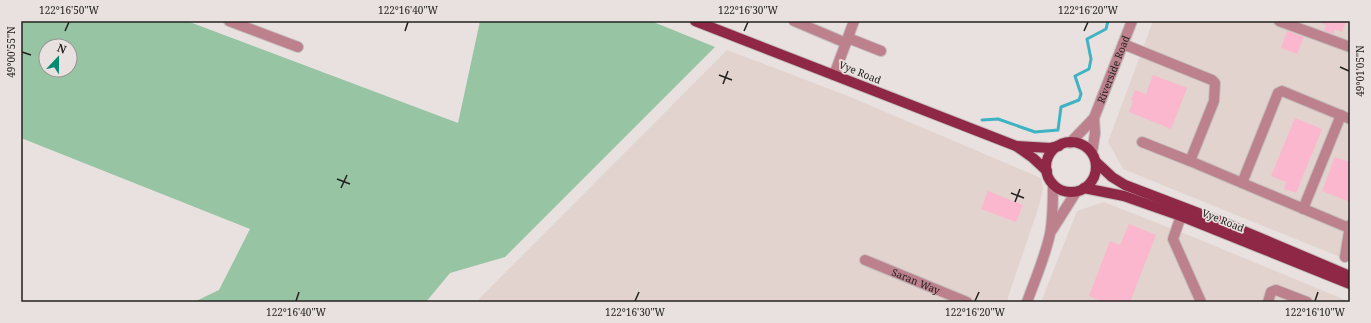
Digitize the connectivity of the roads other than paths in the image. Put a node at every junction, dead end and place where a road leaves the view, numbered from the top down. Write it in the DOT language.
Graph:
graph roads {
  1 [pos="229,21"];
  2 [pos="695,21"];
  3 [pos="794,21"];
  4 [pos="854,21"];
  5 [pos="1132,21"];
  6 [pos="1279,21"];
  7 [pos="847,40"];
  8 [pos="1123,44"];
  9 [pos="298,47"];
  10 [pos="1350,47"];
  11 [pos="881,51"];
  12 [pos="834,75"];
  13 [pos="1345,117"];
  14 [pos="1094,118"];
  15 [pos="1070,142"];
  16 [pos="1142,142"];
  17 [pos="1016,146"];
  18 [pos="1059,146"];
  19 [pos="1094,158"];
  20 [pos="1190,162"];
  21 [pos="1047,171"];
  22 [pos="1242,183"];
  23 [pos="1053,184"];
  24 [pos="1080,190"];
  25 [pos="1303,208"];
  26 [pos="1181,216"];
  27 [pos="1350,226"];
  28 [pos="1050,234"];
  29 [pos="1345,257"];
  30 [pos="864,260"];
  31 [pos="1350,276"];
  32 [pos="1350,284"];
  33 [pos="967,302"];
  34 [pos="1027,302"];
  35 [pos="1201,302"];
  36 [pos="1268,302"];
  37 [pos="1307,302"];
  1 -- 9 [label="street"];
  2 -- 12 [label="main road, Vye Road"];
  3 -- 7 [label="street"];
  4 -- 7 [label="street"];
  5 -- 8 [label="street, Riverside Road"];
  6 -- 10 [label="street"];
  7 -- 11 [label="street"];
  7 -- 12 [label="street"];
  8 -- 14 [label="street, Riverside Road"];
  8 -- 20 [label="street"];
  12 -- 17 [label="main road, Vye Road"];
  13 -- 22 [label="street"];
  13 -- 25 [label="street"];
  14 -- 15 [label="street, Riverside Road"];
  14 -- 19 [label="street, Riverside Road"];
  15 -- 18 [label="main road"];
  15 -- 19 [label="main road"];
  16 -- 20 [label="street"];
  17 -- 18 [label="main road, Vye Road"];
  17 -- 21 [label="main road, Vye Road"];
  18 -- 21 [label="main road"];
  19 -- 24 [label="main road"];
  19 -- 31 [label="main road, Vye Road"];
  20 -- 22 [label="street"];
  21 -- 23 [label="main road"];
  22 -- 25 [label="street"];
  23 -- 24 [label="main road"];
  23 -- 28 [label="street"];
  24 -- 26 [label="main road, Vye Road"];
  24 -- 28 [label="street"];
  25 -- 27 [label="street"];
  26 -- 32 [label="main road, Vye Road"];
  26 -- 35 [label="street"];
  27 -- 29 [label="street"];
  28 -- 34 [label="street"];
  30 -- 33 [label="street, Saran Way"];
  36 -- 37 [label="street"];
}
